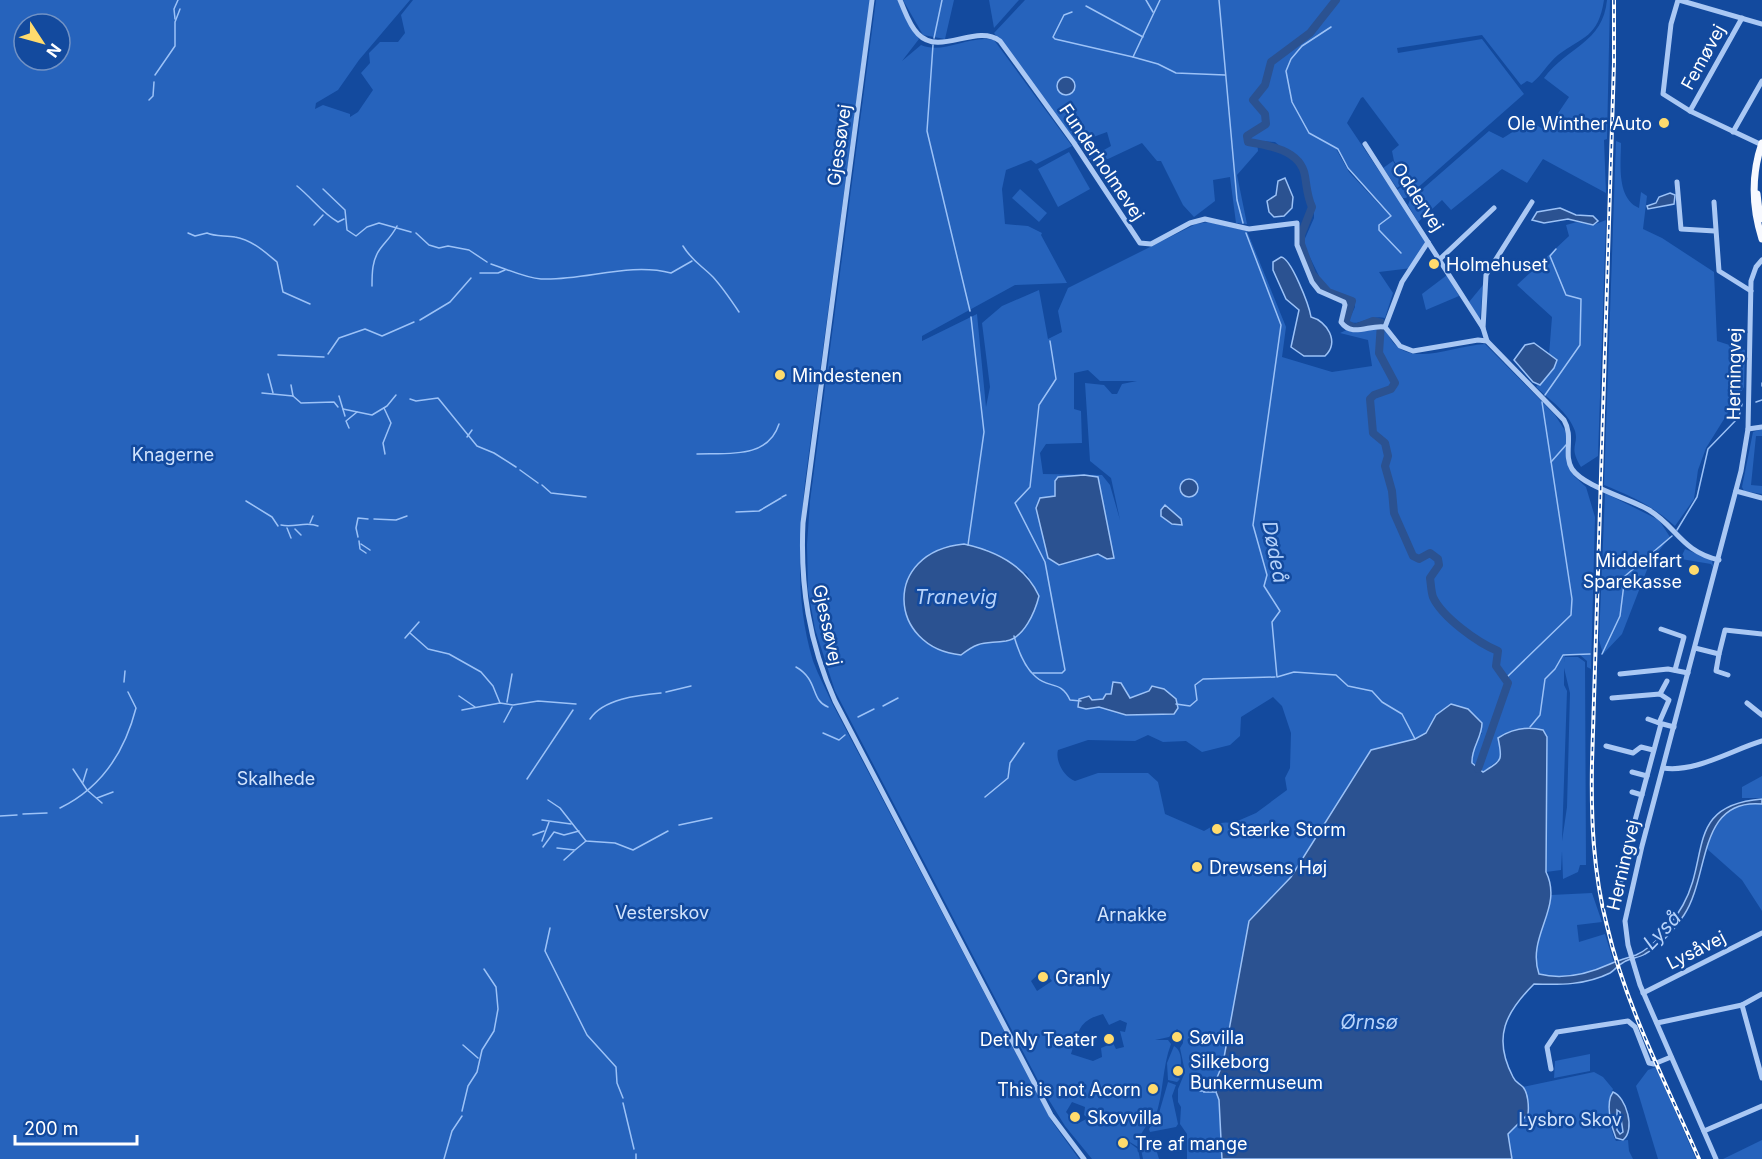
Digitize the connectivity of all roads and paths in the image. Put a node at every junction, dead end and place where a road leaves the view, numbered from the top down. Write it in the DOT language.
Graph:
graph roads {
  1 [pos="872,0"];
  2 [pos="900,0"];
  3 [pos="1678,0"];
  4 [pos="1742,18"];
  5 [pos="1762,24"];
  6 [pos="1762,81"];
  7 [pos="1690,111"];
  8 [pos="1733,132"];
  9 [pos="1365,144"];
  10 [pos="1762,144"];
  11 [pos="1762,156"];
  12 [pos="1677,182"];
  13 [pos="1532,202"];
  14 [pos="1714,202"];
  15 [pos="1494,208"];
  16 [pos="1762,224"];
  17 [pos="1716,231"];
  18 [pos="1762,239"];
  19 [pos="1428,242"];
  20 [pos="1440,260"];
  21 [pos="1762,260"];
  22 [pos="1750,291"];
  23 [pos="1386,327"];
  24 [pos="1483,328"];
  25 [pos="1487,341"];
  26 [pos="1762,427"];
  27 [pos="1748,429"];
  28 [pos="1736,491"];
  29 [pos="1762,498"];
  30 [pos="1719,560"];
  31 [pos="1661,630"];
  32 [pos="1762,634"];
  33 [pos="1695,648"];
  34 [pos="1719,654"];
  35 [pos="1675,670"];
  36 [pos="1688,673"];
  37 [pos="1620,674"];
  38 [pos="1728,675"];
  39 [pos="1667,681"];
  40 [pos="1660,694"];
  41 [pos="1612,698"];
  42 [pos="1747,703"];
  43 [pos="1762,715"];
  44 [pos="1648,719"];
  45 [pos="1660,723"];
  46 [pos="1674,727"];
  47 [pos="1762,741"];
  48 [pos="1606,746"];
  49 [pos="1653,750"];
  50 [pos="1663,768"];
  51 [pos="1632,772"];
  52 [pos="1647,776"];
  53 [pos="1632,792"];
  54 [pos="1642,795"];
  55 [pos="1633,830"];
  56 [pos="1646,833"];
  57 [pos="1616,885"];
  58 [pos="1762,933"];
  59 [pos="1643,993"];
  60 [pos="1762,994"];
  61 [pos="1742,1005"];
  62 [pos="1657,1023"];
  63 [pos="1671,1057"];
  64 [pos="1551,1069"];
  65 [pos="1762,1078"];
  66 [pos="1762,1106"];
  67 [pos="1704,1131"];
  68 [pos="1084,1159"];
  69 [pos="1716,1159"];
  1 -- 68 [label="street, Gjessøvej"];
  2 -- 23 [label="street, Funderholmevej"];
  3 -- 4 [label="street"];
  3 -- 7 [label="street"];
  4 -- 5 [label="street"];
  4 -- 7 [label="street, Femøvej"];
  6 -- 8 [label="street"];
  7 -- 8 [label="street"];
  8 -- 10 [label="street"];
  9 -- 19 [label="street, Oddervej"];
  10 -- 18 [label="main road"];
  11 -- 16 [label="main road"];
  12 -- 17 [label="street"];
  13 -- 24 [label="street"];
  14 -- 17 [label="street"];
  15 -- 20 [label="street"];
  17 -- 22 [label="street"];
  19 -- 20 [label="street, Oddervej"];
  19 -- 23 [label="street"];
  20 -- 24 [label="street, Oddervej"];
  21 -- 22 [label="street, Herningvej"];
  22 -- 27 [label="street, Herningvej"];
  23 -- 25 [label="street"];
  24 -- 25 [label="street"];
  25 -- 30 [label="street"];
  26 -- 27 [label="street"];
  27 -- 28 [label="street, Herningvej"];
  28 -- 29 [label="street"];
  28 -- 30 [label="street, Herningvej"];
  30 -- 33 [label="street, Herningvej"];
  31 -- 35 [label="street"];
  32 -- 34 [label="street"];
  33 -- 34 [label="street"];
  33 -- 36 [label="street, Herningvej"];
  34 -- 38 [label="street"];
  35 -- 36 [label="street"];
  35 -- 37 [label="street"];
  36 -- 46 [label="street, Herningvej"];
  39 -- 40 [label="street"];
  40 -- 41 [label="street"];
  40 -- 45 [label="street"];
  42 -- 43 [label="street"];
  44 -- 45 [label="street"];
  45 -- 46 [label="street"];
  45 -- 49 [label="street"];
  46 -- 50 [label="street, Herningvej"];
  47 -- 50 [label="street"];
  48 -- 49 [label="street"];
  49 -- 52 [label="street"];
  50 -- 56 [label="street, Herningvej"];
  51 -- 52 [label="street"];
  52 -- 54 [label="street"];
  53 -- 54 [label="street"];
  54 -- 55 [label="street"];
  55 -- 56 [label="street"];
  55 -- 57 [label="street"];
  56 -- 59 [label="street, Herningvej"];
  58 -- 59 [label="street, Lysåvej"];
  59 -- 62 [label="street, Herningvej"];
  60 -- 61 [label="street"];
  61 -- 62 [label="street"];
  61 -- 65 [label="street"];
  62 -- 63 [label="street, Herningvej"];
  63 -- 64 [label="street"];
  63 -- 67 [label="street, Herningvej"];
  66 -- 67 [label="street"];
  67 -- 69 [label="street, Herningvej"];
}
